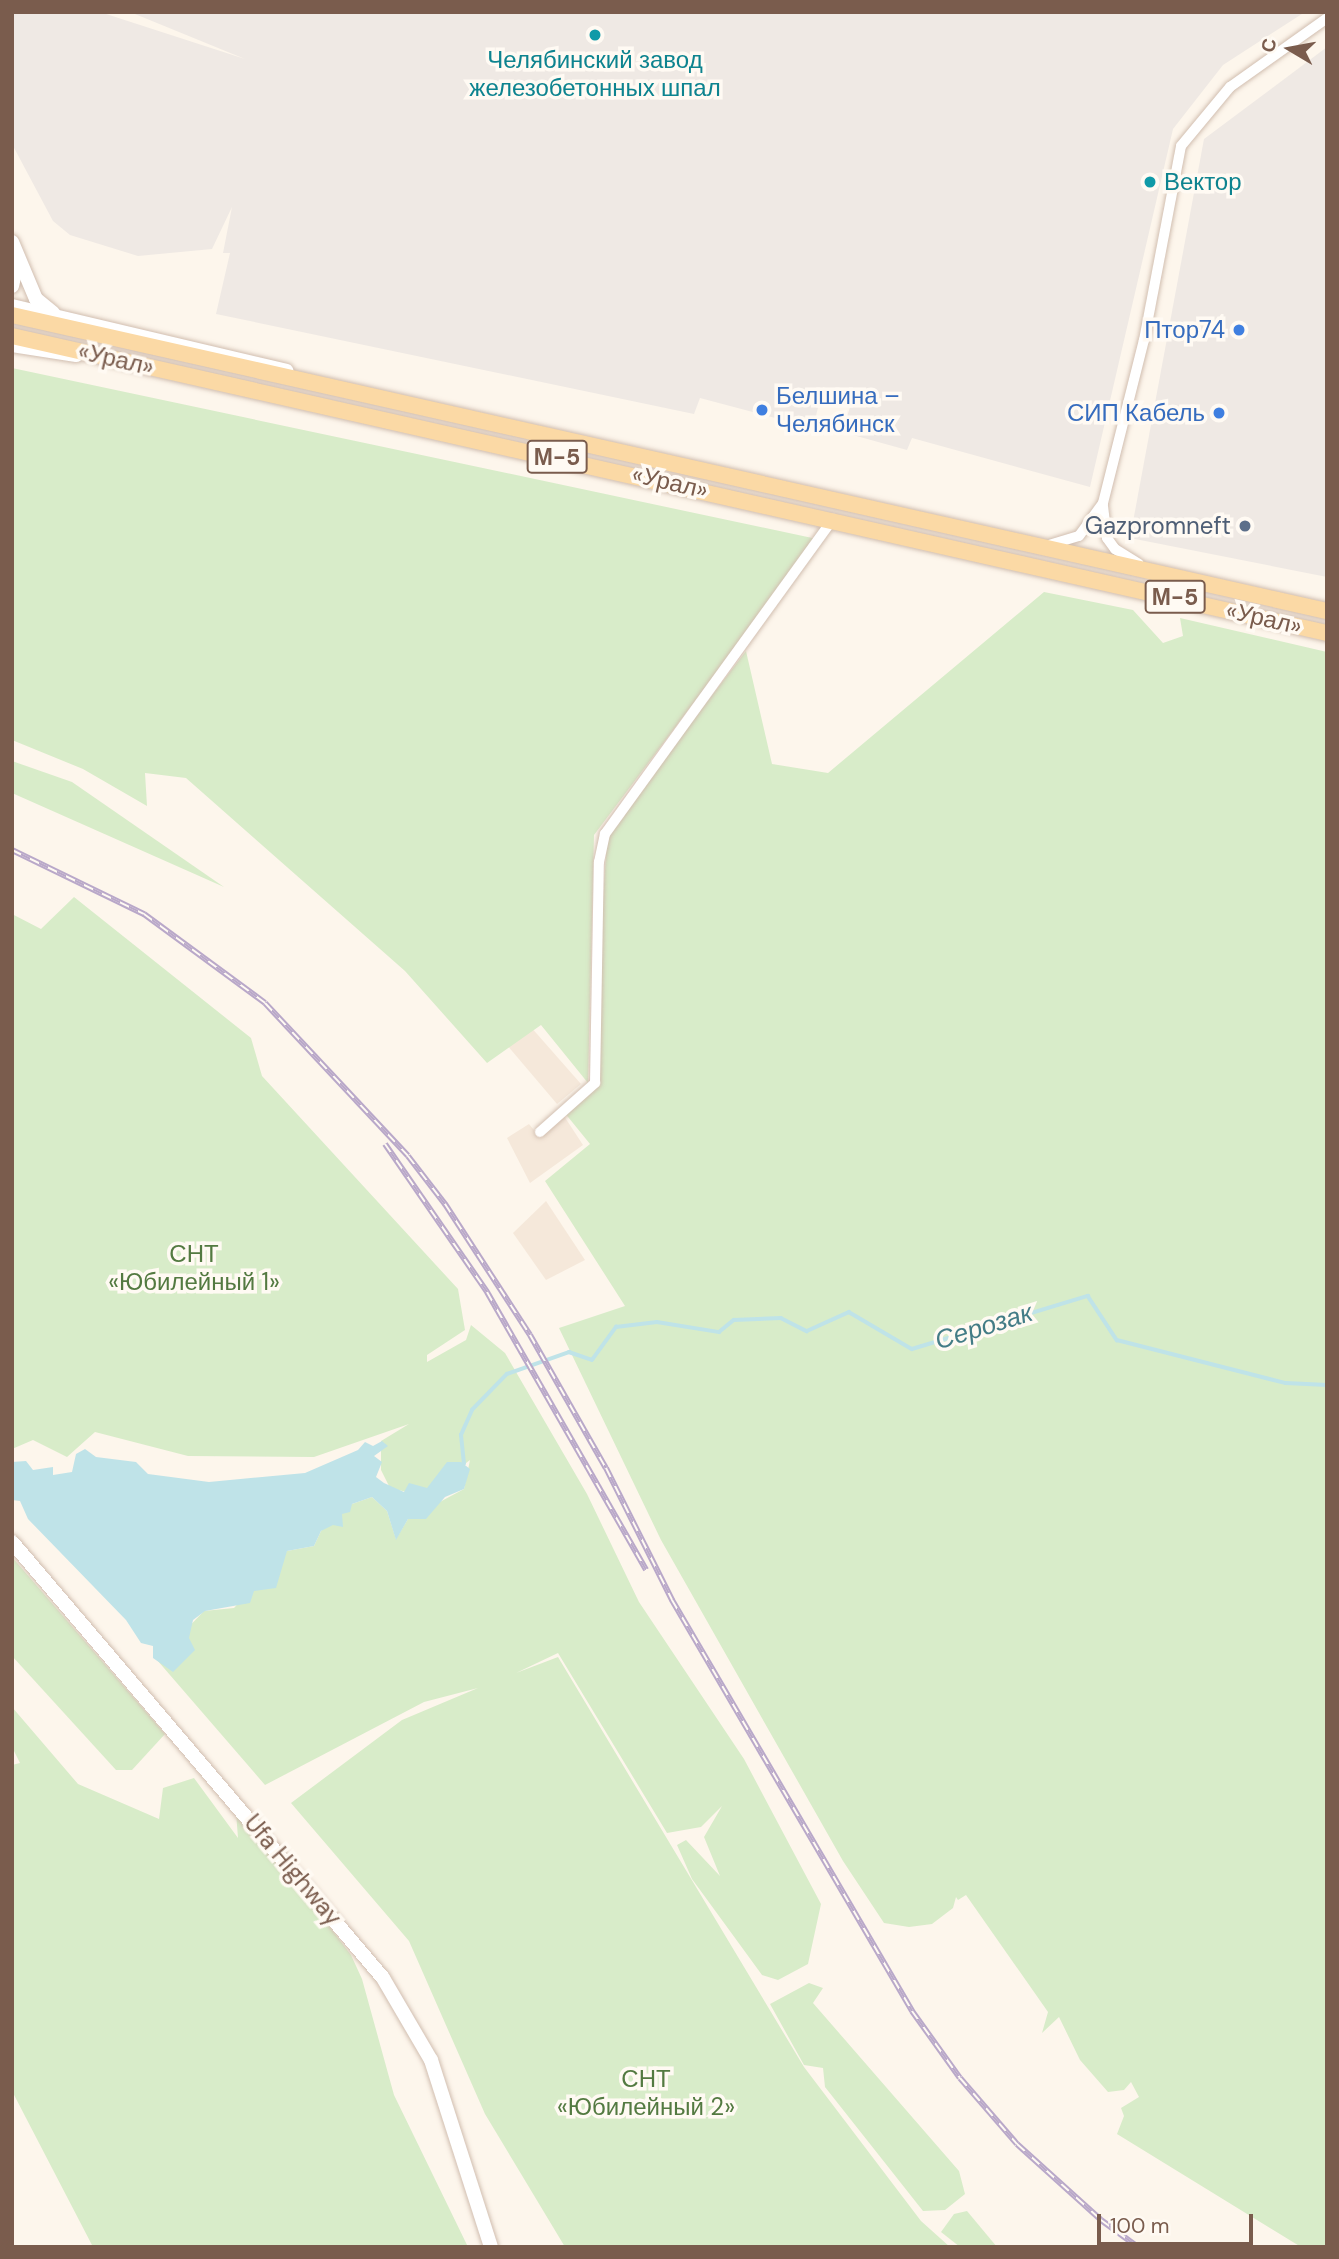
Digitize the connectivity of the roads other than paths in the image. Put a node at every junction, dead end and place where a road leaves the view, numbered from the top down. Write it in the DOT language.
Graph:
graph roads {
  1 [pos="1327,18"];
  2 [pos="12,242"];
  3 [pos="12,286"];
  4 [pos="12,306"];
  5 [pos="12,315"];
  6 [pos="74,320"];
  7 [pos="12,336"];
  8 [pos="12,345"];
  9 [pos="92,354"];
  10 [pos="312,381"];
  11 [pos="1102,503"];
  12 [pos="833,519"];
  13 [pos="1042,545"];
  14 [pos="1157,572"];
  15 [pos="1327,611"];
  16 [pos="1327,633"];
  17 [pos="540,1132"];
  18 [pos="12,1542"];
  19 [pos="491,2247"];
  1 -- 11 [label="street"];
  2 -- 3 [label="main road"];
  2 -- 6 [label="main road"];
  4 -- 6 [label="main road"];
  5 -- 10 [label="main road, «Урал» / М-5"];
  6 -- 10 [label="main road"];
  7 -- 9 [label="main road, «Урал» / М-5"];
  8 -- 9 [label="main road"];
  9 -- 12 [label="main road, «Урал» / М-5"];
  10 -- 13 [label="main road, «Урал» / М-5"];
  11 -- 13 [label="street"];
  11 -- 14 [label="street"];
  12 -- 16 [label="main road, «Урал» / М-5"];
  12 -- 17 [label="street"];
  13 -- 14 [label="main road, «Урал» / М-5"];
  14 -- 15 [label="main road, «Урал» / М-5"];
  18 -- 19 [label="main road, Ufa Highway"];
}
